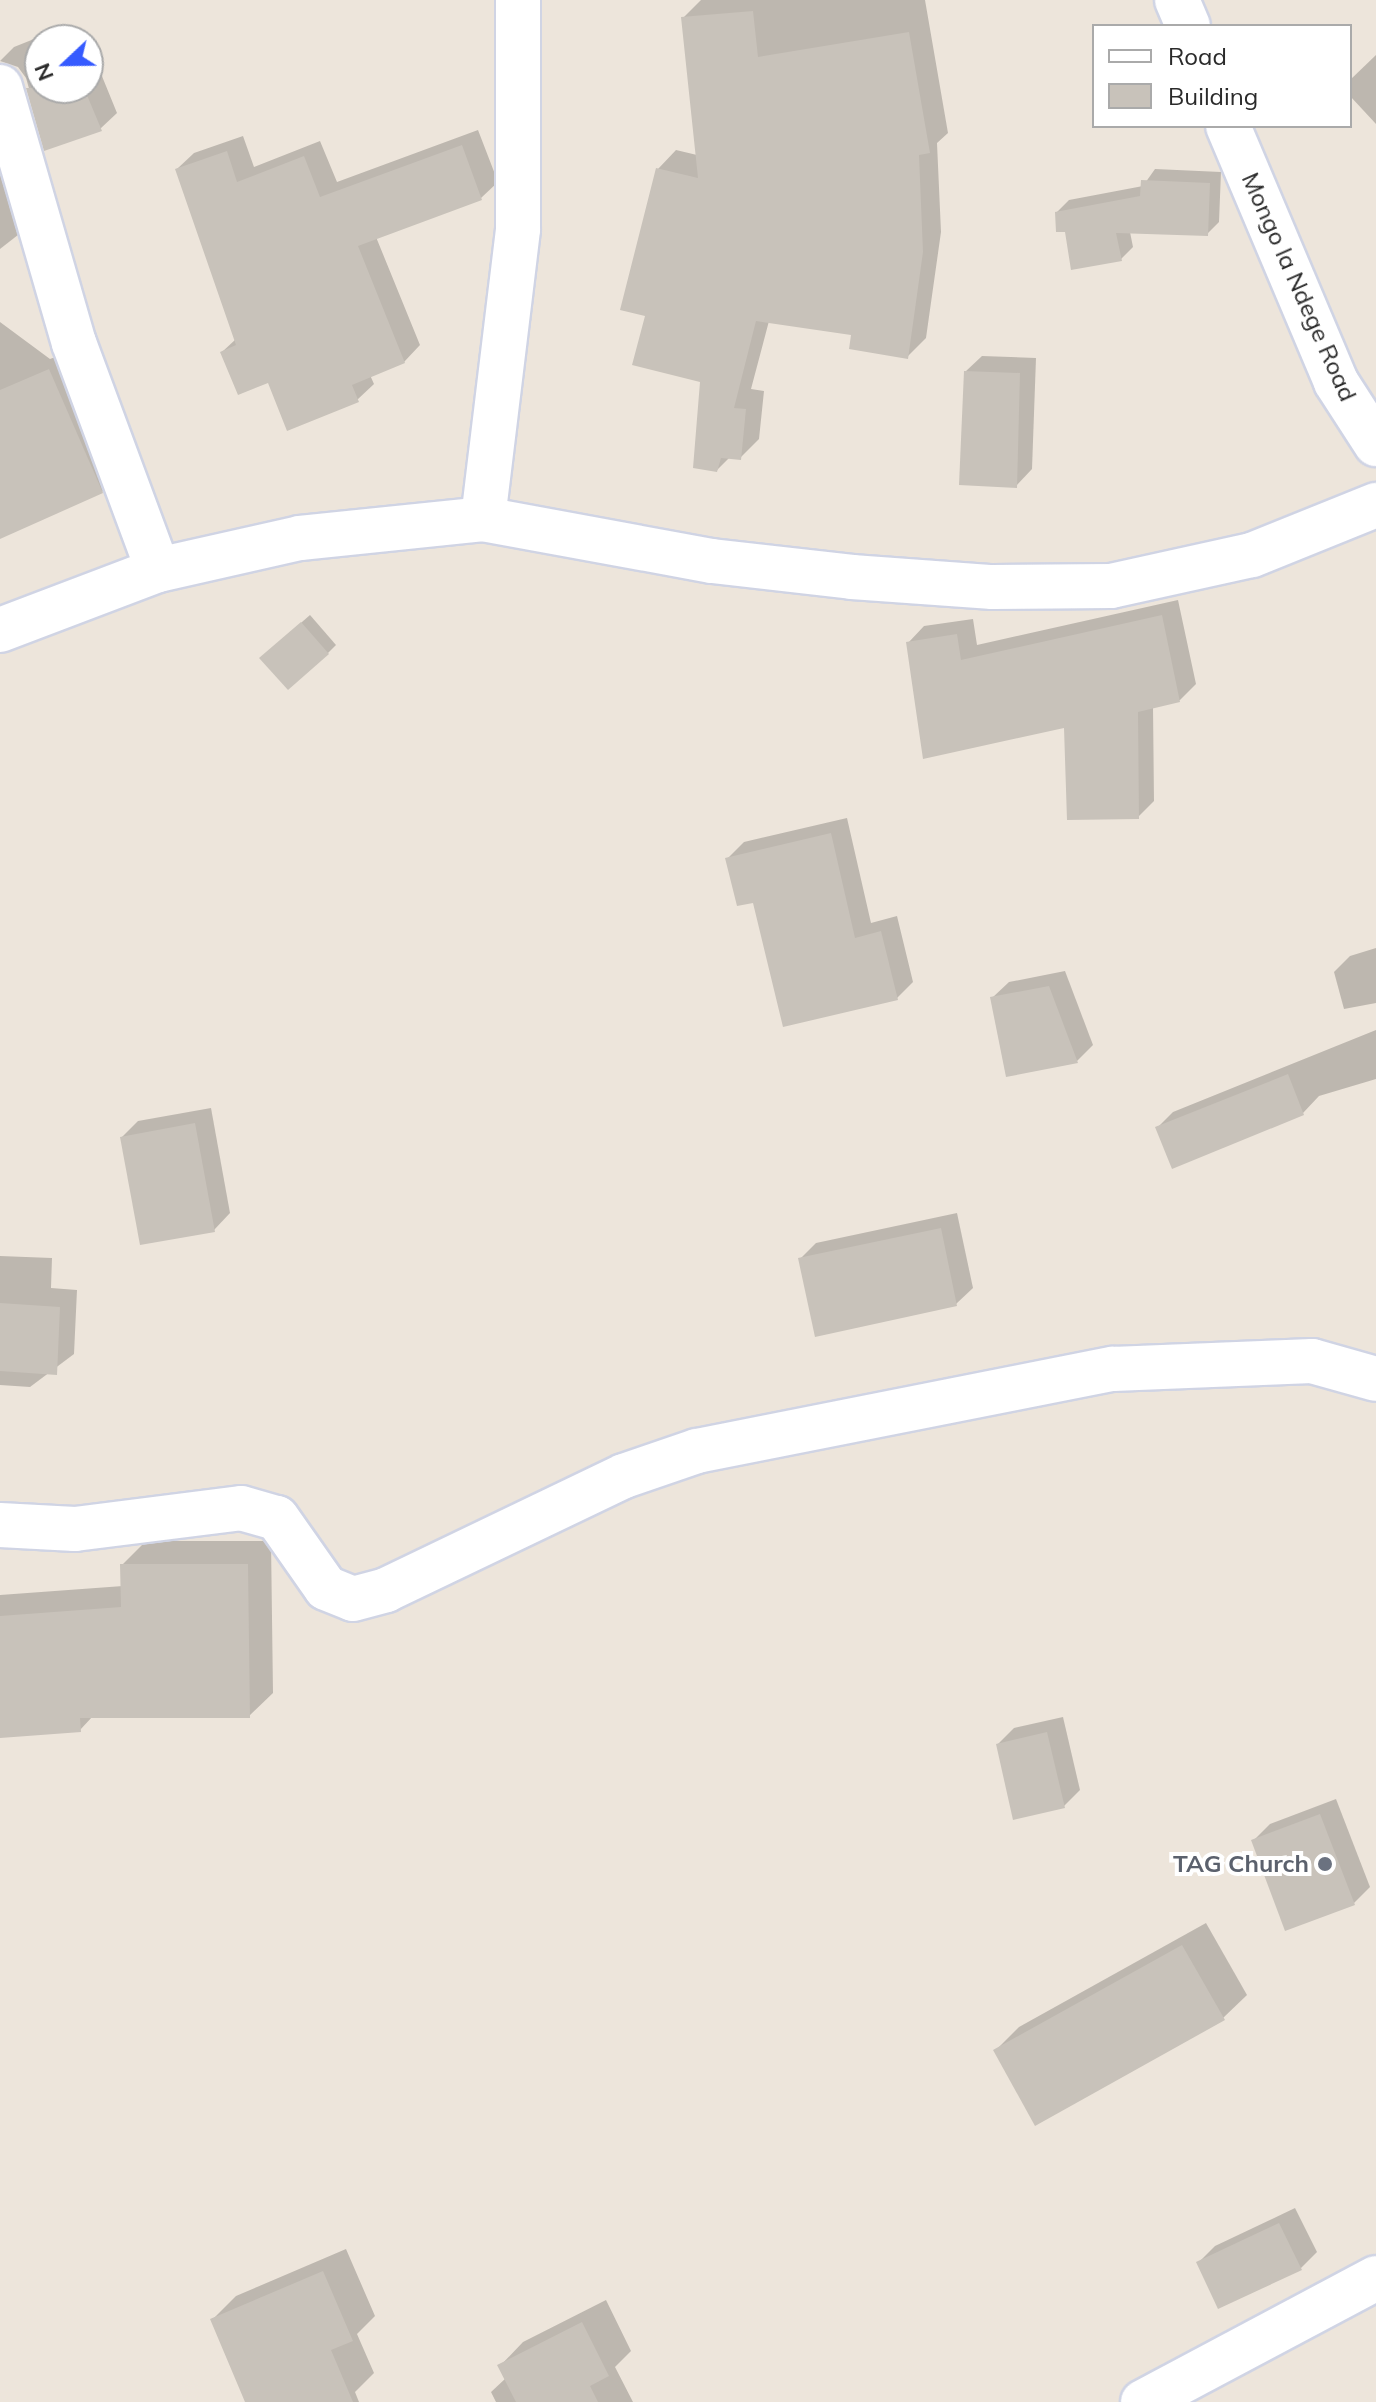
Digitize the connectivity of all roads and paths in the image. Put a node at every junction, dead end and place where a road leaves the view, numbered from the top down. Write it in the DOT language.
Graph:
graph roads {
  1 [pos="518,0"];
  2 [pos="1177,0"];
  3 [pos="1187,24"];
  4 [pos="0,87"];
  5 [pos="1229,128"];
  6 [pos="1376,444"];
  7 [pos="1376,505"];
  8 [pos="483,519"];
  9 [pos="158,570"];
  10 [pos="6,614"];
  11 [pos="1376,1379"];
  12 [pos="0,1525"];
  13 [pos="1376,2278"];
  14 [pos="1143,2402"];
  1 -- 8 [label="street"];
  2 -- 3 [label="street"];
  4 -- 9 [label="street"];
  5 -- 6 [label="street, Mongo la Ndege Road"];
  7 -- 8 [label="street"];
  8 -- 9 [label="street"];
  9 -- 10 [label="street"];
  11 -- 12 [label="street"];
  13 -- 14 [label="street"];
}
